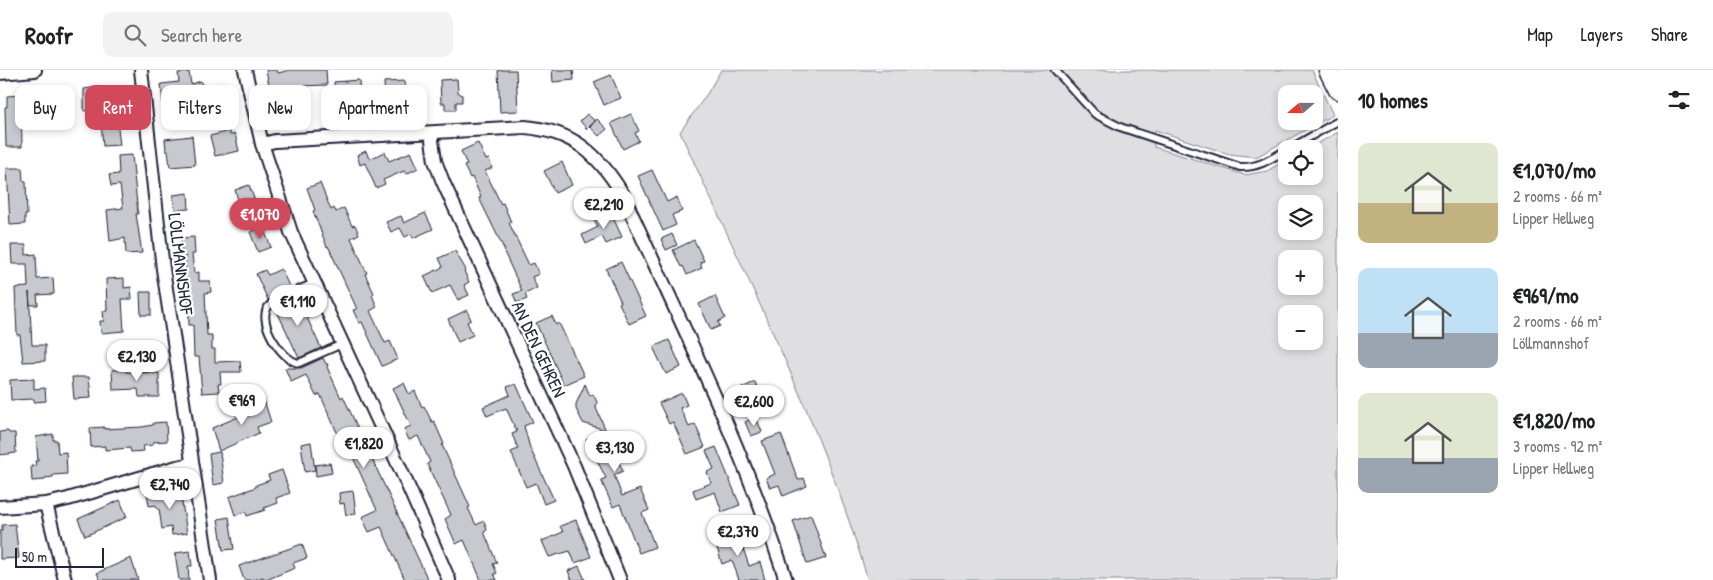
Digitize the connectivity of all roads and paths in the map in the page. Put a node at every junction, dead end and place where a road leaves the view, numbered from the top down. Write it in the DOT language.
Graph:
graph roads {
  1 [pos="35,70"];
  2 [pos="141,70"];
  3 [pos="245,70"];
  4 [pos="1056,70"];
  5 [pos="1328,70"];
  6 [pos="0,73"];
  7 [pos="1338,90"];
  8 [pos="1338,121"];
  9 [pos="431,133"];
  10 [pos="1305,140"];
  11 [pos="262,144"];
  12 [pos="1278,155"];
  13 [pos="314,283"];
  14 [pos="342,344"];
  15 [pos="192,464"];
  16 [pos="46,504"];
  17 [pos="0,506"];
  18 [pos="65,580"];
  19 [pos="210,580"];
  20 [pos="449,580"];
  21 [pos="620,580"];
  22 [pos="786,580"];
  1 -- 6 [label="street"];
  2 -- 15 [label="street, LÖLLMANNSHOF"];
  3 -- 11 [label="street"];
  4 -- 12 [label="lane"];
  5 -- 7 [label="street"];
  8 -- 10 [label="lane"];
  9 -- 11 [label="street"];
  9 -- 21 [label="street, AN DEN GEHREN"];
  9 -- 22 [label="street"];
  11 -- 13 [label="street"];
  13 -- 14 [label="street"];
  13 -- 14 [label="lane"];
  14 -- 20 [label="street"];
  15 -- 16 [label="street"];
  15 -- 19 [label="street, LÖLLMANNSHOF"];
  16 -- 17 [label="street"];
  16 -- 18 [label="street"];
}
